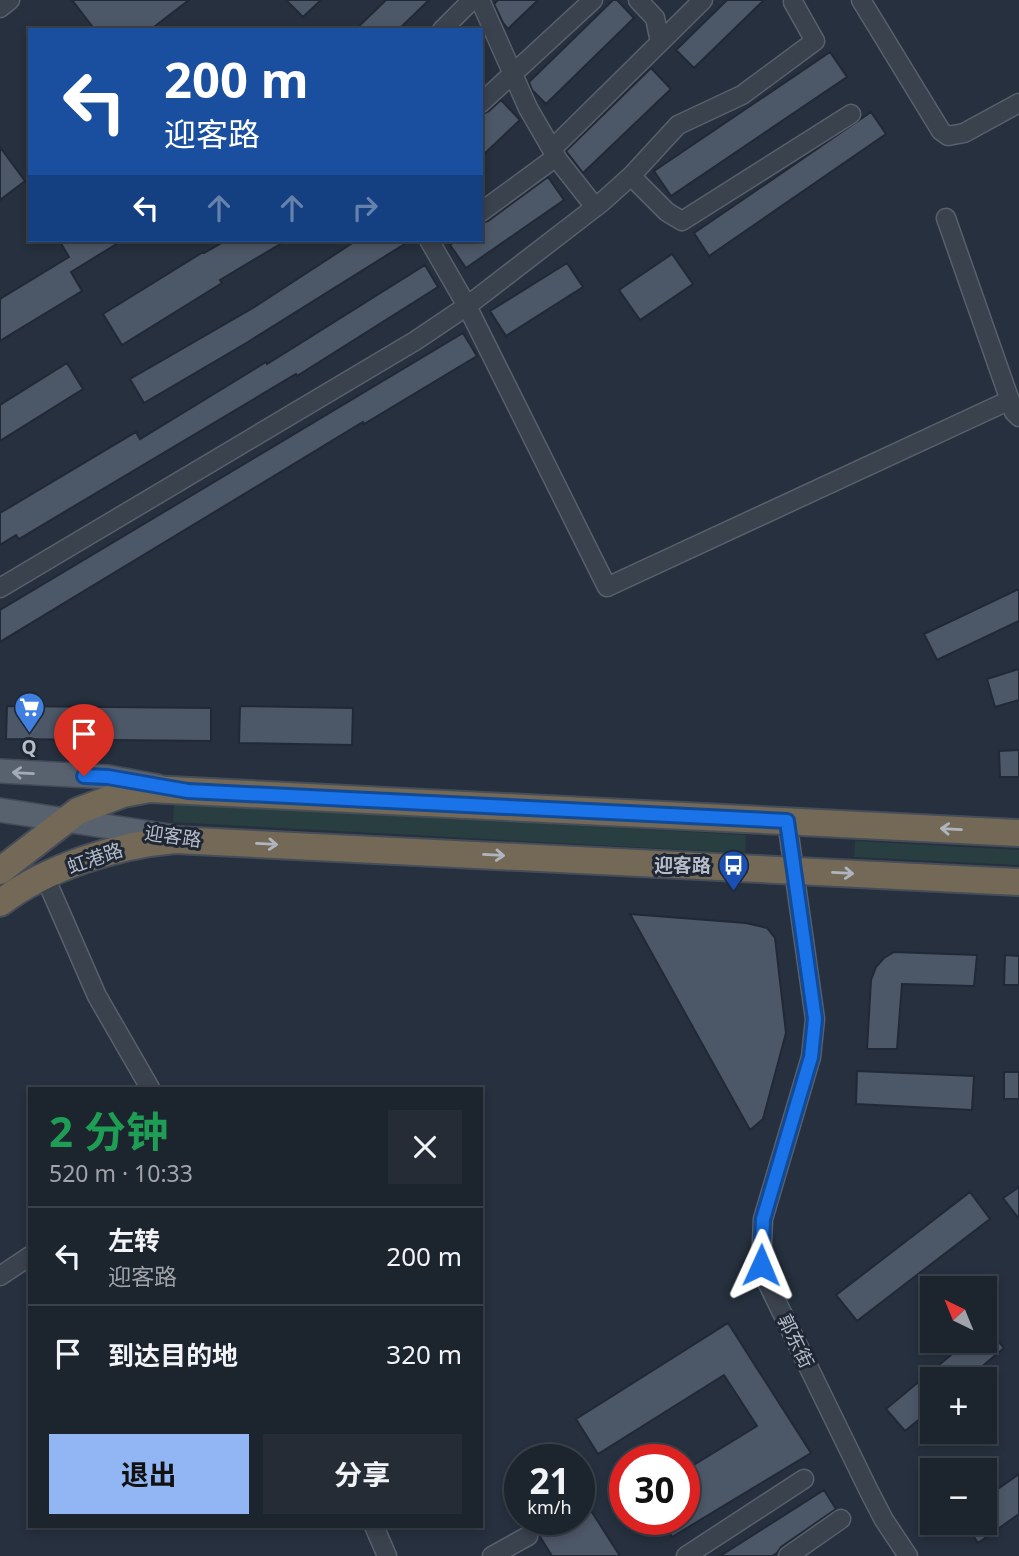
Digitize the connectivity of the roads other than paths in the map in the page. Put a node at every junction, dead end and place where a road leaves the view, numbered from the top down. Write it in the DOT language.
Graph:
graph roads {
  1 [pos="10,0"];
  2 [pos="472,0"];
  3 [pos="481,0"];
  4 [pos="593,0"];
  5 [pos="638,0"];
  6 [pos="703,0"];
  7 [pos="861,0"];
  8 [pos="793,2"];
  9 [pos="0,8"];
  10 [pos="444,28"];
  11 [pos="660,42"];
  12 [pos="513,74"];
  13 [pos="483,101"];
  14 [pos="1019,103"];
  15 [pos="852,114"];
  16 [pos="554,153"];
  17 [pos="631,176"];
  18 [pos="595,207"];
  19 [pos="483,210"];
  20 [pos="946,218"];
  21 [pos="430,242"];
  22 [pos="467,306"];
  23 [pos="1010,400"];
  24 [pos="1019,417"];
  25 [pos="0,588"];
  26 [pos="0,771"];
  27 [pos="188,791"];
  28 [pos="0,810"];
  29 [pos="66,820"];
  30 [pos="787,821"];
  31 [pos="1019,833"];
  32 [pos="198,841"];
  33 [pos="794,870"];
  34 [pos="0,872"];
  35 [pos="45,877"];
  36 [pos="1019,882"];
  37 [pos="0,903"];
  38 [pos="149,1087"];
  39 [pos="28,1257"];
  40 [pos="0,1276"];
  41 [pos="804,1479"];
  42 [pos="841,1519"];
  43 [pos="375,1528"];
  44 [pos="528,1536"];
  45 [pos="714,1548"];
  46 [pos="900,1554"];
  47 [pos="387,1556"];
  48 [pos="492,1556"];
  49 [pos="686,1556"];
  50 [pos="788,1556"];
  1 -- 9 [label="street"];
  2 -- 10 [label="street"];
  3 -- 12 [label="street"];
  4 -- 12 [label="street"];
  5 -- 11 [label="street"];
  6 -- 11 [label="street"];
  7 -- 14 [label="street"];
  8 -- 17 [label="street"];
  11 -- 16 [label="street"];
  12 -- 13 [label="street"];
  12 -- 16 [label="street"];
  15 -- 17 [label="street"];
  16 -- 18 [label="street"];
  16 -- 19 [label="street"];
  17 -- 18 [label="street"];
  18 -- 22 [label="street"];
  20 -- 23 [label="street"];
  21 -- 22 [label="street"];
  22 -- 23 [label="street"];
  22 -- 25 [label="street"];
  23 -- 24 [label="street"];
  27 -- 26 [label="main road, one-way"];
  27 -- 29 [label="highway, 虹港路"];
  27 -- 30 [label="highway"];
  28 -- 29 [label="main road, 迎客路"];
  29 -- 32 [label="main road, 迎客路"];
  29 -- 34 [label="highway, 虹港路"];
  31 -- 30 [label="highway, one-way"];
  30 -- 33 [label="street, 郭东街"];
  32 -- 33 [label="highway, 迎客路, one-way"];
  32 -- 35 [label="highway, 虹港路"];
  33 -- 36 [label="highway, 迎客路, one-way"];
  33 -- 46 [label="street, 郭东街"];
  35 -- 37 [label="highway, 虹港路"];
  35 -- 38 [label="street"];
  39 -- 40 [label="street"];
  41 -- 45 [label="street"];
  42 -- 50 [label="street"];
  43 -- 47 [label="street"];
  44 -- 48 [label="street"];
  45 -- 49 [label="street"];
}
